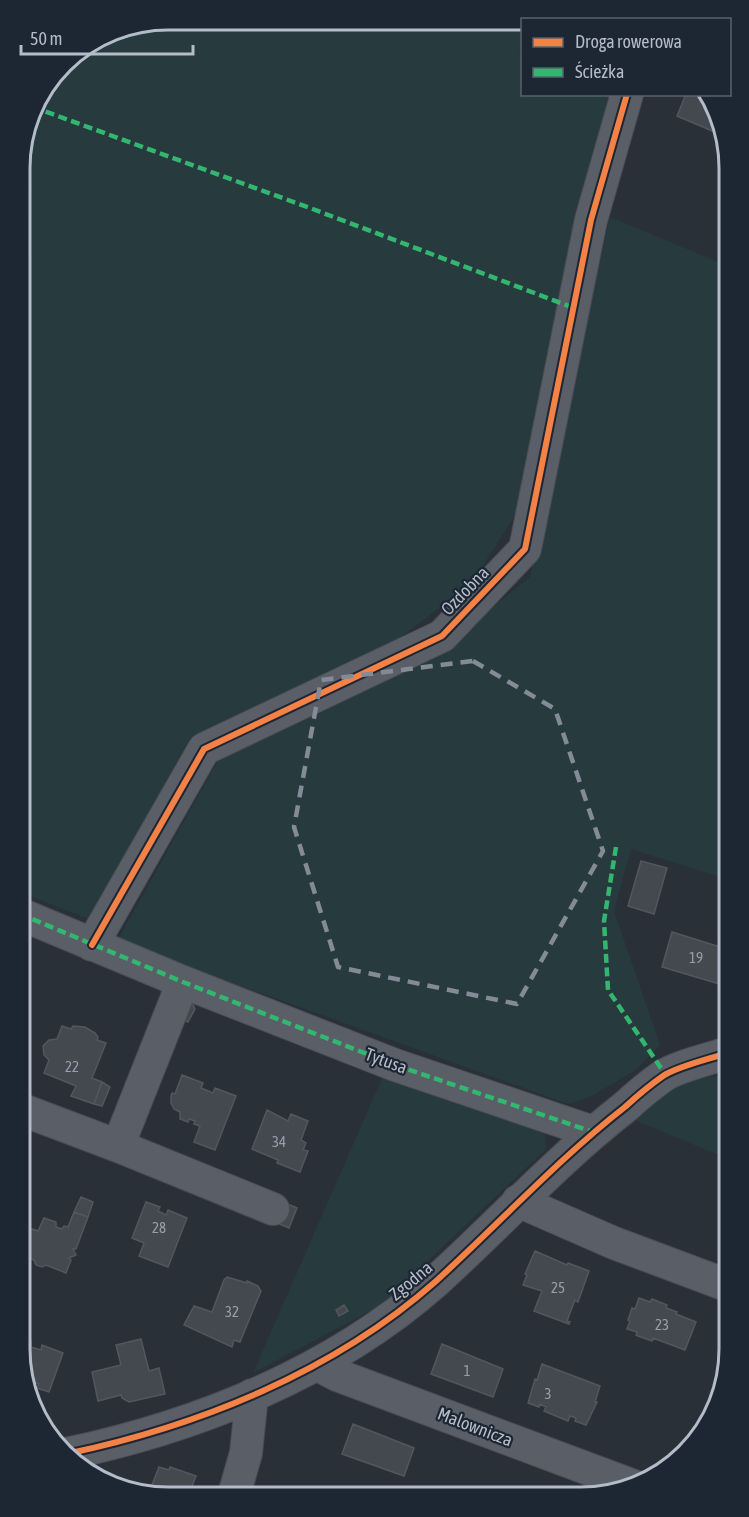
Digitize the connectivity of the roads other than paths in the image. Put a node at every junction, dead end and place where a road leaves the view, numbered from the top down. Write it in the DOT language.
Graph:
graph roads {
  1 [pos="626,96"];
  2 [pos="30,918"];
  3 [pos="92,945"];
  4 [pos="183,982"];
  5 [pos="719,1056"];
  6 [pos="30,1113"];
  7 [pos="593,1132"];
  8 [pos="118,1146"];
  9 [pos="518,1201"];
  10 [pos="273,1209"];
  11 [pos="719,1282"];
  12 [pos="318,1365"];
  13 [pos="252,1395"];
  14 [pos="70,1447"];
  15 [pos="621,1481"];
  16 [pos="236,1487"];
  1 -- 3 [label="street, Ozdobna"];
  2 -- 3 [label="street, Tytusa"];
  3 -- 4 [label="street, Tytusa"];
  4 -- 7 [label="street, Tytusa"];
  4 -- 8 [label="street"];
  5 -- 7 [label="street, Zgodna"];
  6 -- 8 [label="street"];
  7 -- 9 [label="street, Zgodna"];
  8 -- 10 [label="street"];
  9 -- 11 [label="street"];
  9 -- 12 [label="street, Zgodna"];
  12 -- 13 [label="street, Zgodna"];
  12 -- 15 [label="street, Malownicza"];
  13 -- 14 [label="street, Zgodna"];
  13 -- 16 [label="street"];
}
